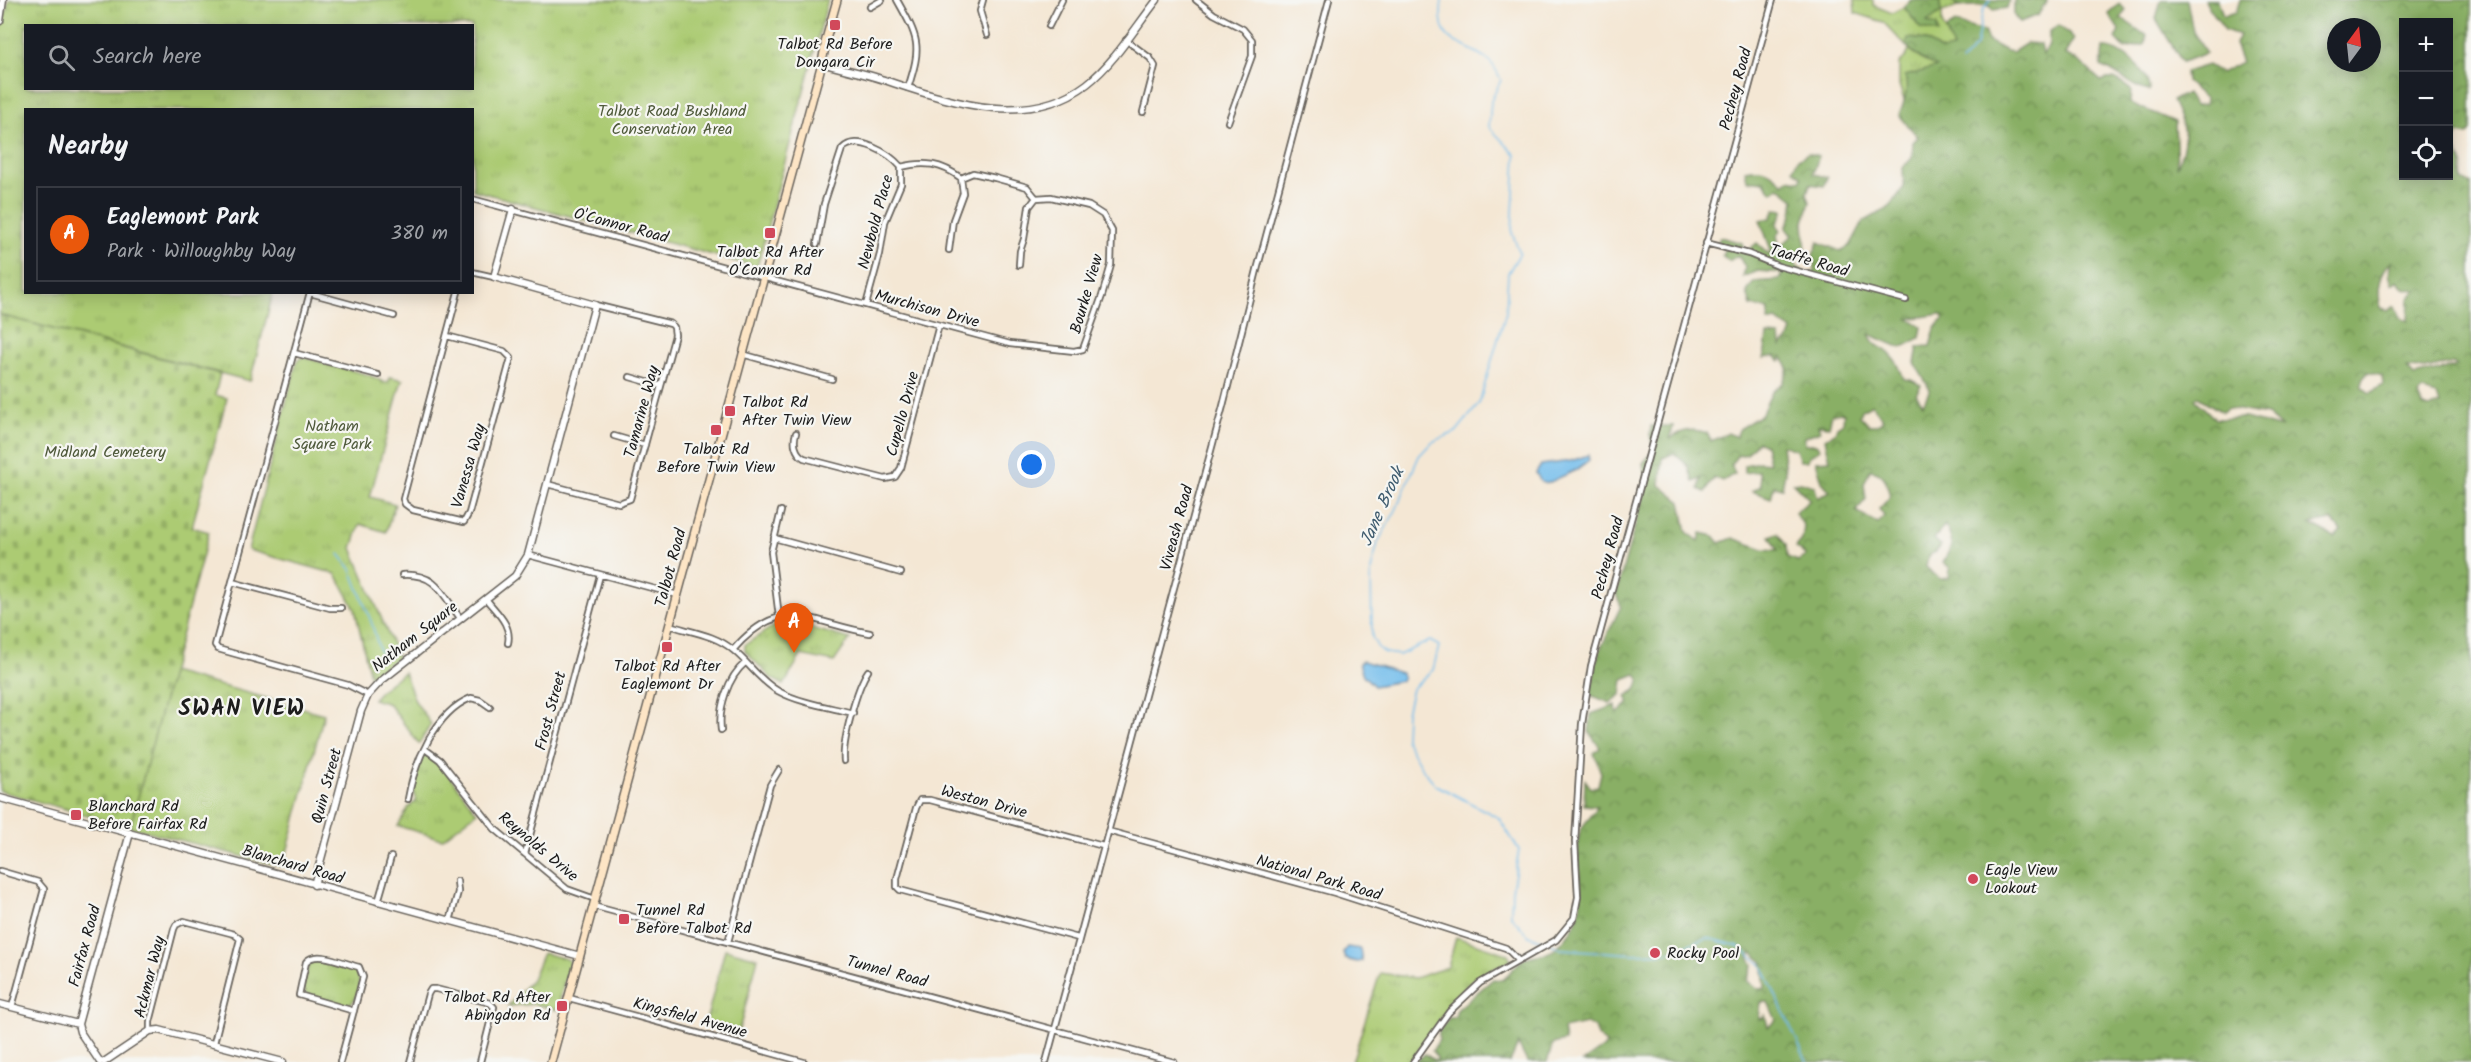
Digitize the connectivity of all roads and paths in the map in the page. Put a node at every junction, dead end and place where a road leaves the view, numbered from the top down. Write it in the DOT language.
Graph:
graph roads {
  1 [pos="3,0"];
  2 [pos="837,0"];
  3 [pos="882,0"];
  4 [pos="897,0"];
  5 [pos="983,0"];
  6 [pos="1062,0"];
  7 [pos="1157,0"];
  8 [pos="1196,0"];
  9 [pos="1329,0"];
  10 [pos="1773,0"];
  11 [pos="870,7"];
  12 [pos="0,21"];
  13 [pos="1049,26"];
  14 [pos="987,35"];
  15 [pos="1126,40"];
  16 [pos="821,62"];
  17 [pos="908,88"];
  18 [pos="1143,112"];
  19 [pos="1228,122"];
  20 [pos="901,167"];
  21 [pos="961,178"];
  22 [pos="1036,198"];
  23 [pos="474,200"];
  24 [pos="513,210"];
  25 [pos="1706,243"];
  26 [pos="816,244"];
  27 [pos="949,250"];
  28 [pos="1019,265"];
  29 [pos="474,273"];
  30 [pos="763,277"];
  31 [pos="494,278"];
  32 [pos="310,294"];
  33 [pos="314,294"];
  34 [pos="458,294"];
  35 [pos="1906,300"];
  36 [pos="595,304"];
  37 [pos="866,305"];
  38 [pos="394,316"];
  39 [pos="939,325"];
  40 [pos="447,336"];
  41 [pos="1085,346"];
  42 [pos="294,352"];
  43 [pos="742,354"];
  44 [pos="378,375"];
  45 [pos="630,377"];
  46 [pos="832,379"];
  47 [pos="661,386"];
  48 [pos="795,433"];
  49 [pos="614,436"];
  50 [pos="645,445"];
  51 [pos="547,484"];
  52 [pos="781,511"];
  53 [pos="774,538"];
  54 [pos="528,555"];
  55 [pos="901,573"];
  56 [pos="402,575"];
  57 [pos="600,575"];
  58 [pos="232,582"];
  59 [pos="678,595"];
  60 [pos="486,599"];
  61 [pos="341,608"];
  62 [pos="779,617"];
  63 [pos="460,618"];
  64 [pos="669,625"];
  65 [pos="870,633"];
  66 [pos="507,644"];
  67 [pos="733,650"];
  68 [pos="745,663"];
  69 [pos="868,671"];
  70 [pos="368,695"];
  71 [pos="490,707"];
  72 [pos="853,713"];
  73 [pos="721,730"];
  74 [pos="425,749"];
  75 [pos="844,761"];
  76 [pos="779,770"];
  77 [pos="0,798"];
  78 [pos="408,799"];
  79 [pos="1108,831"];
  80 [pos="129,833"];
  81 [pos="1103,846"];
  82 [pos="525,854"];
  83 [pos="391,857"];
  84 [pos="0,871"];
  85 [pos="456,881"];
  86 [pos="314,885"];
  87 [pos="378,902"];
  88 [pos="594,902"];
  89 [pos="450,921"];
  90 [pos="1078,938"];
  91 [pos="728,942"];
  92 [pos="580,956"];
  93 [pos="1518,960"];
  94 [pos="569,998"];
  95 [pos="0,1004"];
  96 [pos="12,1007"];
  97 [pos="354,1011"];
  98 [pos="78,1023"];
  99 [pos="1054,1029"];
  100 [pos="150,1031"];
  101 [pos="214,1043"];
  102 [pos="102,1062"];
  103 [pos="283,1062"];
  104 [pos="340,1062"];
  105 [pos="410,1062"];
  106 [pos="480,1062"];
  107 [pos="551,1062"];
  108 [pos="804,1062"];
  109 [pos="1046,1062"];
  110 [pos="1174,1062"];
  111 [pos="1413,1062"];
  1 -- 12 [label="street"];
  2 -- 16 [label="main road, Talbot Road"];
  3 -- 11 [label="street"];
  4 -- 17 [label="street"];
  5 -- 14 [label="street"];
  6 -- 13 [label="street"];
  7 -- 15 [label="street"];
  8 -- 19 [label="street"];
  9 -- 79 [label="street, Viveash Road"];
  10 -- 25 [label="street, Pechey Road"];
  15 -- 17 [label="street"];
  15 -- 18 [label="street"];
  16 -- 17 [label="street"];
  16 -- 30 [label="main road, Talbot Road"];
  20 -- 21 [label="street"];
  20 -- 26 [label="street, Newbold Place"];
  20 -- 37 [label="street, Newbold Place"];
  21 -- 22 [label="street, Bourke View"];
  21 -- 27 [label="street"];
  22 -- 28 [label="street"];
  22 -- 41 [label="street, Bourke View"];
  23 -- 24 [label="street, O'Connor Road"];
  24 -- 30 [label="street, O'Connor Road"];
  24 -- 31 [label="street"];
  25 -- 35 [label="street, Taaffe Road"];
  25 -- 93 [label="street, Pechey Road"];
  29 -- 31 [label="street"];
  30 -- 37 [label="street, Murchison Drive"];
  30 -- 43 [label="main road, Talbot Road"];
  31 -- 36 [label="street"];
  32 -- 42 [label="street, Natham Square"];
  33 -- 38 [label="street"];
  34 -- 40 [label="street, Vanessa Way"];
  36 -- 47 [label="street, Tamarine Way"];
  36 -- 51 [label="street, Natham Square"];
  37 -- 39 [label="street, Murchison Drive"];
  39 -- 41 [label="street, Murchison Drive"];
  39 -- 48 [label="street, Cupello Drive"];
  40 -- 40 [label="street, Vanessa Way"];
  42 -- 44 [label="street"];
  42 -- 58 [label="street, Natham Square"];
  43 -- 46 [label="street"];
  43 -- 59 [label="main road, Talbot Road"];
  45 -- 47 [label="street"];
  47 -- 50 [label="street, Tamarine Way"];
  49 -- 50 [label="street"];
  50 -- 51 [label="street, Tamarine Way"];
  51 -- 54 [label="street, Natham Square"];
  52 -- 53 [label="street"];
  53 -- 55 [label="street"];
  53 -- 62 [label="street"];
  54 -- 57 [label="street"];
  54 -- 60 [label="street, Natham Square"];
  56 -- 63 [label="street"];
  57 -- 59 [label="street"];
  57 -- 82 [label="street, Frost Street"];
  58 -- 61 [label="street"];
  58 -- 70 [label="street, Natham Square"];
  59 -- 64 [label="main road, Talbot Road"];
  60 -- 63 [label="street, Natham Square"];
  60 -- 66 [label="street"];
  62 -- 65 [label="street"];
  62 -- 67 [label="street"];
  63 -- 70 [label="street, Natham Square"];
  64 -- 67 [label="street"];
  64 -- 88 [label="main road, Talbot Road"];
  67 -- 68 [label="street"];
  68 -- 72 [label="street"];
  68 -- 73 [label="street"];
  69 -- 72 [label="street"];
  70 -- 86 [label="street, Quin Street"];
  71 -- 74 [label="street"];
  72 -- 75 [label="street"];
  74 -- 78 [label="street"];
  74 -- 82 [label="street, Reynolds Drive"];
  76 -- 91 [label="street"];
  77 -- 80 [label="street, Blanchard Road"];
  79 -- 81 [label="street, Viveash Road"];
  79 -- 93 [label="street, National Park Road"];
  80 -- 86 [label="street, Blanchard Road"];
  80 -- 98 [label="street, Fairfax Road"];
  81 -- 90 [label="street, Viveash Road"];
  81 -- 90 [label="street, Weston Drive"];
  82 -- 88 [label="street, Reynolds Drive"];
  83 -- 87 [label="street"];
  84 -- 96 [label="street"];
  85 -- 89 [label="street"];
  86 -- 87 [label="street, Blanchard Road"];
  87 -- 89 [label="street, Blanchard Road"];
  88 -- 91 [label="street, Tunnel Road"];
  88 -- 92 [label="main road, Talbot Road"];
  89 -- 92 [label="street, Blanchard Road"];
  90 -- 99 [label="street, Viveash Road"];
  91 -- 99 [label="street, Tunnel Road"];
  92 -- 94 [label="main road, Talbot Road"];
  93 -- 111 [label="street, Pechey Road"];
  94 -- 107 [label="main road, Talbot Road"];
  94 -- 108 [label="street, Kingsfield Avenue"];
  95 -- 96 [label="street"];
  96 -- 98 [label="street"];
  97 -- 97 [label="street"];
  97 -- 104 [label="street"];
  98 -- 102 [label="street"];
  99 -- 109 [label="street, Viveash Road"];
  99 -- 110 [label="street, Tunnel Road"];
  100 -- 101 [label="street"];
  100 -- 101 [label="street, Ackmar Way"];
  100 -- 102 [label="street"];
  101 -- 103 [label="street"];
  105 -- 106 [label="street"];
}
